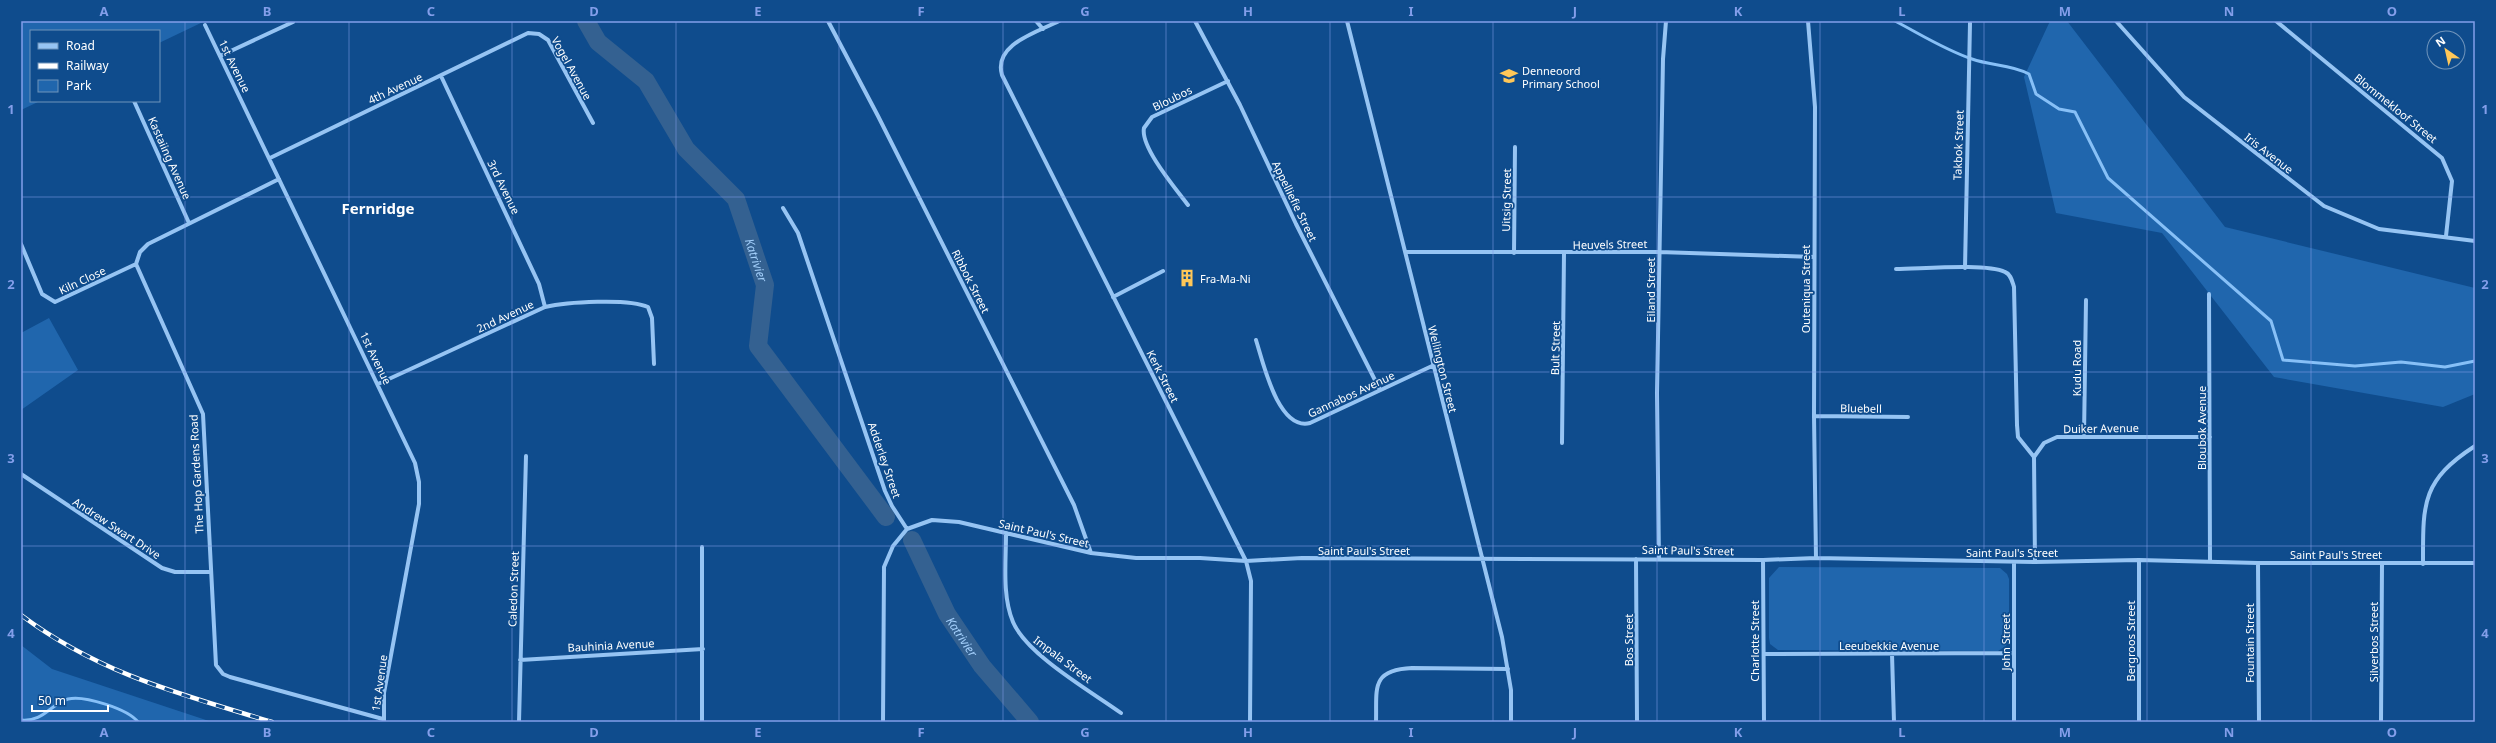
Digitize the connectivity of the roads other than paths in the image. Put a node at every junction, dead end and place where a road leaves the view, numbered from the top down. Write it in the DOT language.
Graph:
graph roads {
  1 [pos="828,21"];
  2 [pos="1036,21"];
  3 [pos="1059,21"];
  4 [pos="1195,21"];
  5 [pos="1347,21"];
  6 [pos="1666,21"];
  7 [pos="1808,21"];
  8 [pos="2116,21"];
  9 [pos="2276,21"];
  10 [pos="293,22"];
  11 [pos="1970,23"];
  12 [pos="205,24"];
  13 [pos="1043,29"];
  14 [pos="528,33"];
  15 [pos="220,56"];
  16 [pos="441,76"];
  17 [pos="1228,81"];
  18 [pos="134,102"];
  19 [pos="593,123"];
  20 [pos="1515,147"];
  21 [pos="270,158"];
  22 [pos="279,179"];
  23 [pos="1188,205"];
  24 [pos="783,208"];
  25 [pos="189,223"];
  26 [pos="2446,236"];
  27 [pos="2475,241"];
  28 [pos="21,244"];
  29 [pos="1406,252"];
  30 [pos="1659,252"];
  31 [pos="1514,253"];
  32 [pos="1564,253"];
  33 [pos="1814,257"];
  34 [pos="136,264"];
  35 [pos="1965,268"];
  36 [pos="1896,269"];
  37 [pos="1163,271"];
  38 [pos="2209,294"];
  39 [pos="1113,297"];
  40 [pos="2086,300"];
  41 [pos="545,307"];
  42 [pos="1256,340"];
  43 [pos="654,364"];
  44 [pos="1432,366"];
  45 [pos="378,384"];
  46 [pos="1380,390"];
  47 [pos="1814,416"];
  48 [pos="1908,417"];
  49 [pos="2084,436"];
  50 [pos="2210,437"];
  51 [pos="1562,444"];
  52 [pos="2475,446"];
  53 [pos="526,456"];
  54 [pos="2034,457"];
  55 [pos="21,474"];
  56 [pos="907,529"];
  57 [pos="1006,534"];
  58 [pos="702,547"];
  59 [pos="1091,553"];
  60 [pos="1816,558"];
  61 [pos="1482,559"];
  62 [pos="1636,559"];
  63 [pos="1659,560"];
  64 [pos="1763,560"];
  65 [pos="2139,560"];
  66 [pos="1246,561"];
  67 [pos="2210,561"];
  68 [pos="2014,562"];
  69 [pos="2035,562"];
  70 [pos="2258,563"];
  71 [pos="2382,563"];
  72 [pos="2475,563"];
  73 [pos="2423,564"];
  74 [pos="211,572"];
  75 [pos="703,649"];
  76 [pos="2014,653"];
  77 [pos="1764,654"];
  78 [pos="1892,654"];
  79 [pos="520,660"];
  80 [pos="1508,669"];
  81 [pos="1121,713"];
  82 [pos="384,721"];
  83 [pos="519,722"];
  84 [pos="702,722"];
  85 [pos="883,722"];
  86 [pos="1250,722"];
  87 [pos="1376,722"];
  88 [pos="1511,722"];
  89 [pos="1636,722"];
  90 [pos="1764,722"];
  91 [pos="1894,722"];
  92 [pos="2014,722"];
  93 [pos="2139,722"];
  94 [pos="2259,722"];
  95 [pos="2382,722"];
  1 -- 59 [label="street, Ribbok Street"];
  2 -- 13 [label="street"];
  3 -- 13 [label="street"];
  4 -- 17 [label="street, Appelliefie Street"];
  5 -- 29 [label="street, Wellington Street"];
  6 -- 30 [label="street, Eiland Street"];
  7 -- 33 [label="street, Outeniqua Street"];
  8 -- 26 [label="street, Iris Avenue"];
  9 -- 26 [label="street, Blommekloof Street"];
  10 -- 15 [label="street"];
  11 -- 35 [label="street, Takbok Street"];
  12 -- 15 [label="street, 1st Avenue"];
  13 -- 39 [label="street, Kerk Street"];
  14 -- 16 [label="street, 4th Avenue"];
  14 -- 19 [label="street, Vogel Avenue"];
  15 -- 21 [label="street, 1st Avenue"];
  16 -- 21 [label="street, 4th Avenue"];
  16 -- 41 [label="street, 3rd Avenue"];
  17 -- 23 [label="street, Bloubos"];
  17 -- 46 [label="street, Appelliefie Street"];
  18 -- 25 [label="street, Kastaiing Avenue"];
  20 -- 31 [label="street, Uitsig Street"];
  21 -- 22 [label="street, 1st Avenue"];
  22 -- 25 [label="street"];
  22 -- 45 [label="street, 1st Avenue"];
  24 -- 56 [label="street, Adderley Street"];
  25 -- 34 [label="street"];
  26 -- 27 [label="street, Iris Avenue"];
  28 -- 34 [label="street, Kiln Close"];
  29 -- 31 [label="street, Heuvels Street"];
  29 -- 44 [label="street, Wellington Street"];
  30 -- 32 [label="street, Heuvels Street"];
  30 -- 33 [label="street, Heuvels Street"];
  30 -- 63 [label="street, Eiland Street"];
  31 -- 32 [label="street, Heuvels Street"];
  32 -- 51 [label="street, Bult Street"];
  33 -- 47 [label="street, Outeniqua Street"];
  34 -- 74 [label="street, The Hop Gardens Road"];
  35 -- 36 [label="street"];
  35 -- 54 [label="street"];
  37 -- 39 [label="street"];
  38 -- 50 [label="street, Bloubok Avenue"];
  39 -- 66 [label="street, Kerk Street"];
  40 -- 49 [label="street, Kudu Road"];
  41 -- 43 [label="street, 2nd Avenue"];
  41 -- 45 [label="street, 2nd Avenue"];
  42 -- 46 [label="street, Gannabos Avenue"];
  44 -- 46 [label="street, Gannabos Avenue"];
  44 -- 61 [label="street, Wellington Street"];
  45 -- 82 [label="street, 1st Avenue"];
  47 -- 48 [label="street, Bluebell"];
  47 -- 60 [label="street, Outeniqua Street"];
  49 -- 50 [label="street, Duiker Avenue"];
  49 -- 54 [label="street, Duiker Avenue"];
  50 -- 67 [label="street, Bloubok Avenue"];
  52 -- 73 [label="street"];
  53 -- 79 [label="street, Caledon Street"];
  54 -- 69 [label="street"];
  55 -- 74 [label="street, Andrew Swart Drive"];
  56 -- 57 [label="street, Saint Paul's Street"];
  56 -- 85 [label="street"];
  57 -- 59 [label="street, Saint Paul's Street"];
  57 -- 81 [label="street, Impala Street"];
  58 -- 75 [label="street"];
  59 -- 66 [label="street, Saint Paul's Street"];
  60 -- 64 [label="street, Saint Paul's Street"];
  60 -- 68 [label="street, Saint Paul's Street"];
  61 -- 62 [label="street, Saint Paul's Street"];
  61 -- 66 [label="street, Saint Paul's Street"];
  61 -- 80 [label="street, Wellington Street"];
  62 -- 63 [label="street, Saint Paul's Street"];
  62 -- 89 [label="street, Bos Street"];
  63 -- 64 [label="street, Saint Paul's Street"];
  64 -- 77 [label="street, Charlotte Street"];
  65 -- 67 [label="street, Saint Paul's Street"];
  65 -- 69 [label="street, Saint Paul's Street"];
  65 -- 93 [label="street, Bergroos Street"];
  66 -- 86 [label="street, Kerk Street"];
  67 -- 70 [label="street, Saint Paul's Street"];
  68 -- 69 [label="street, Saint Paul's Street"];
  68 -- 76 [label="street, John Street"];
  70 -- 71 [label="street, Saint Paul's Street"];
  70 -- 94 [label="street, Fountain Street"];
  71 -- 73 [label="street, Saint Paul's Street"];
  71 -- 95 [label="street, Silverbos Street"];
  72 -- 73 [label="street, Saint Paul's Street"];
  74 -- 82 [label="street, The Hop Gardens Road"];
  75 -- 79 [label="street, Bauhinia Avenue"];
  75 -- 84 [label="street"];
  76 -- 78 [label="street, Leeubekkie Avenue"];
  76 -- 92 [label="street, John Street"];
  77 -- 78 [label="street, Leeubekkie Avenue"];
  77 -- 90 [label="street, Charlotte Street"];
  78 -- 91 [label="street"];
  79 -- 83 [label="street, Caledon Street"];
  80 -- 87 [label="street"];
  80 -- 88 [label="street, Wellington Street"];
}
